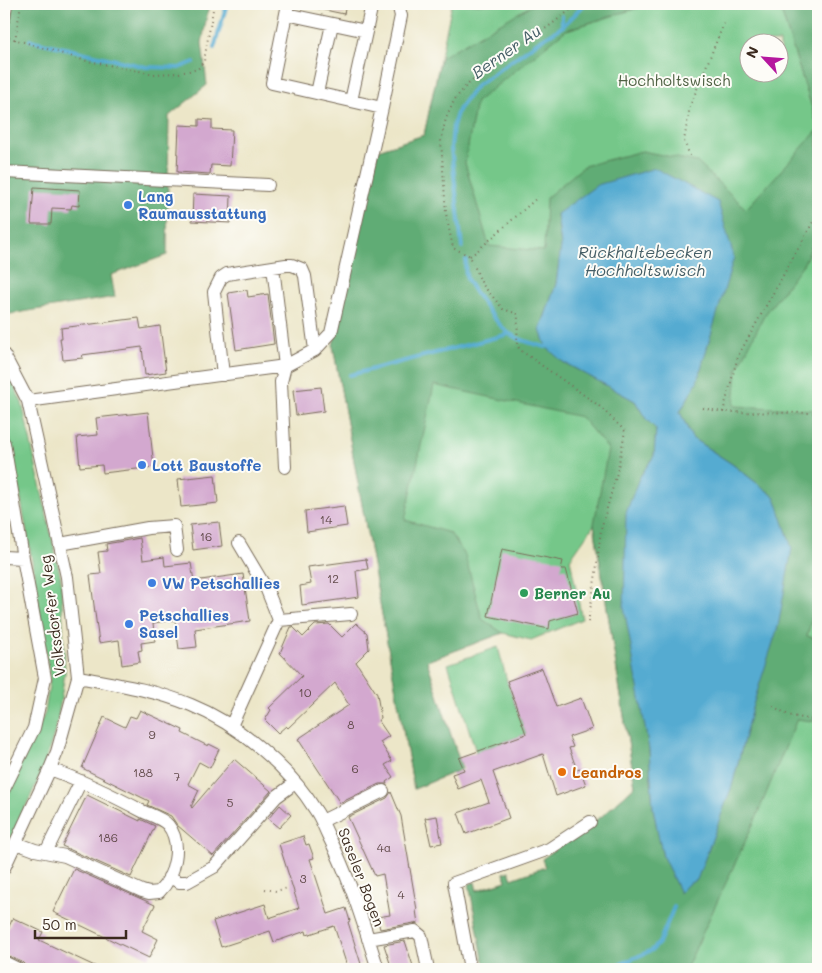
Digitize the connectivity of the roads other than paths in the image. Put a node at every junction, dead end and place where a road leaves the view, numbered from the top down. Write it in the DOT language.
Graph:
graph roads {
  1 [pos="6,4"];
  2 [pos="372,4"];
  3 [pos="398,4"];
  4 [pos="287,9"];
  5 [pos="4,18"];
  6 [pos="332,24"];
  7 [pos="366,31"];
  8 [pos="317,93"];
  9 [pos="351,101"];
  10 [pos="382,108"];
  11 [pos="4,172"];
  12 [pos="268,186"];
  13 [pos="273,267"];
  14 [pos="316,350"];
  15 [pos="4,355"];
  16 [pos="284,366"];
  17 [pos="222,375"];
  18 [pos="28,401"];
  19 [pos="4,443"];
  20 [pos="285,468"];
  21 [pos="239,543"];
  22 [pos="60,544"];
  23 [pos="176,550"];
  24 [pos="4,557"];
  25 [pos="23,558"];
  26 [pos="351,614"];
  27 [pos="279,620"];
  28 [pos="78,677"];
  29 [pos="231,726"];
  30 [pos="50,769"];
  31 [pos="81,781"];
  32 [pos="295,783"];
  33 [pos="4,789"];
  34 [pos="383,791"];
  35 [pos="322,821"];
  36 [pos="590,822"];
  37 [pos="16,842"];
  38 [pos="46,852"];
  39 [pos="4,868"];
  40 [pos="169,877"];
  41 [pos="368,939"];
  42 [pos="4,962"];
  43 [pos="18,969"];
  44 [pos="378,969"];
  45 [pos="428,969"];
  46 [pos="470,969"];
  1 -- 5 [label="street"];
  2 -- 7 [label="street"];
  3 -- 10 [label="street"];
  4 -- 6 [label="street"];
  4 -- 8 [label="street"];
  6 -- 7 [label="street"];
  6 -- 8 [label="street"];
  7 -- 9 [label="street"];
  8 -- 9 [label="street"];
  9 -- 10 [label="street"];
  10 -- 14 [label="street"];
  11 -- 12 [label="street"];
  13 -- 14 [label="street"];
  13 -- 16 [label="street"];
  13 -- 17 [label="street"];
  14 -- 16 [label="street"];
  15 -- 18 [label="street, Volksdorfer Weg"];
  16 -- 17 [label="street"];
  16 -- 20 [label="street"];
  17 -- 18 [label="street"];
  18 -- 22 [label="street, Volksdorfer Weg"];
  19 -- 25 [label="street, Volksdorfer Weg"];
  21 -- 27 [label="street"];
  22 -- 23 [label="street"];
  22 -- 28 [label="street, Volksdorfer Weg"];
  24 -- 25 [label="street"];
  25 -- 33 [label="street, Volksdorfer Weg"];
  26 -- 27 [label="street"];
  27 -- 29 [label="street"];
  28 -- 29 [label="street, Saseler Bogen"];
  28 -- 30 [label="street, Volksdorfer Weg"];
  29 -- 32 [label="street, Saseler Bogen"];
  30 -- 31 [label="street"];
  30 -- 37 [label="street, Volksdorfer Weg"];
  31 -- 38 [label="street"];
  31 -- 40 [label="street"];
  32 -- 35 [label="street, Saseler Bogen"];
  32 -- 40 [label="street"];
  34 -- 35 [label="street"];
  35 -- 41 [label="street, Saseler Bogen"];
  36 -- 46 [label="street"];
  37 -- 38 [label="street"];
  37 -- 39 [label="street, Volksdorfer Weg"];
  38 -- 40 [label="street"];
  41 -- 44 [label="street, Saseler Bogen"];
  41 -- 45 [label="street"];
  42 -- 43 [label="street"];
}
